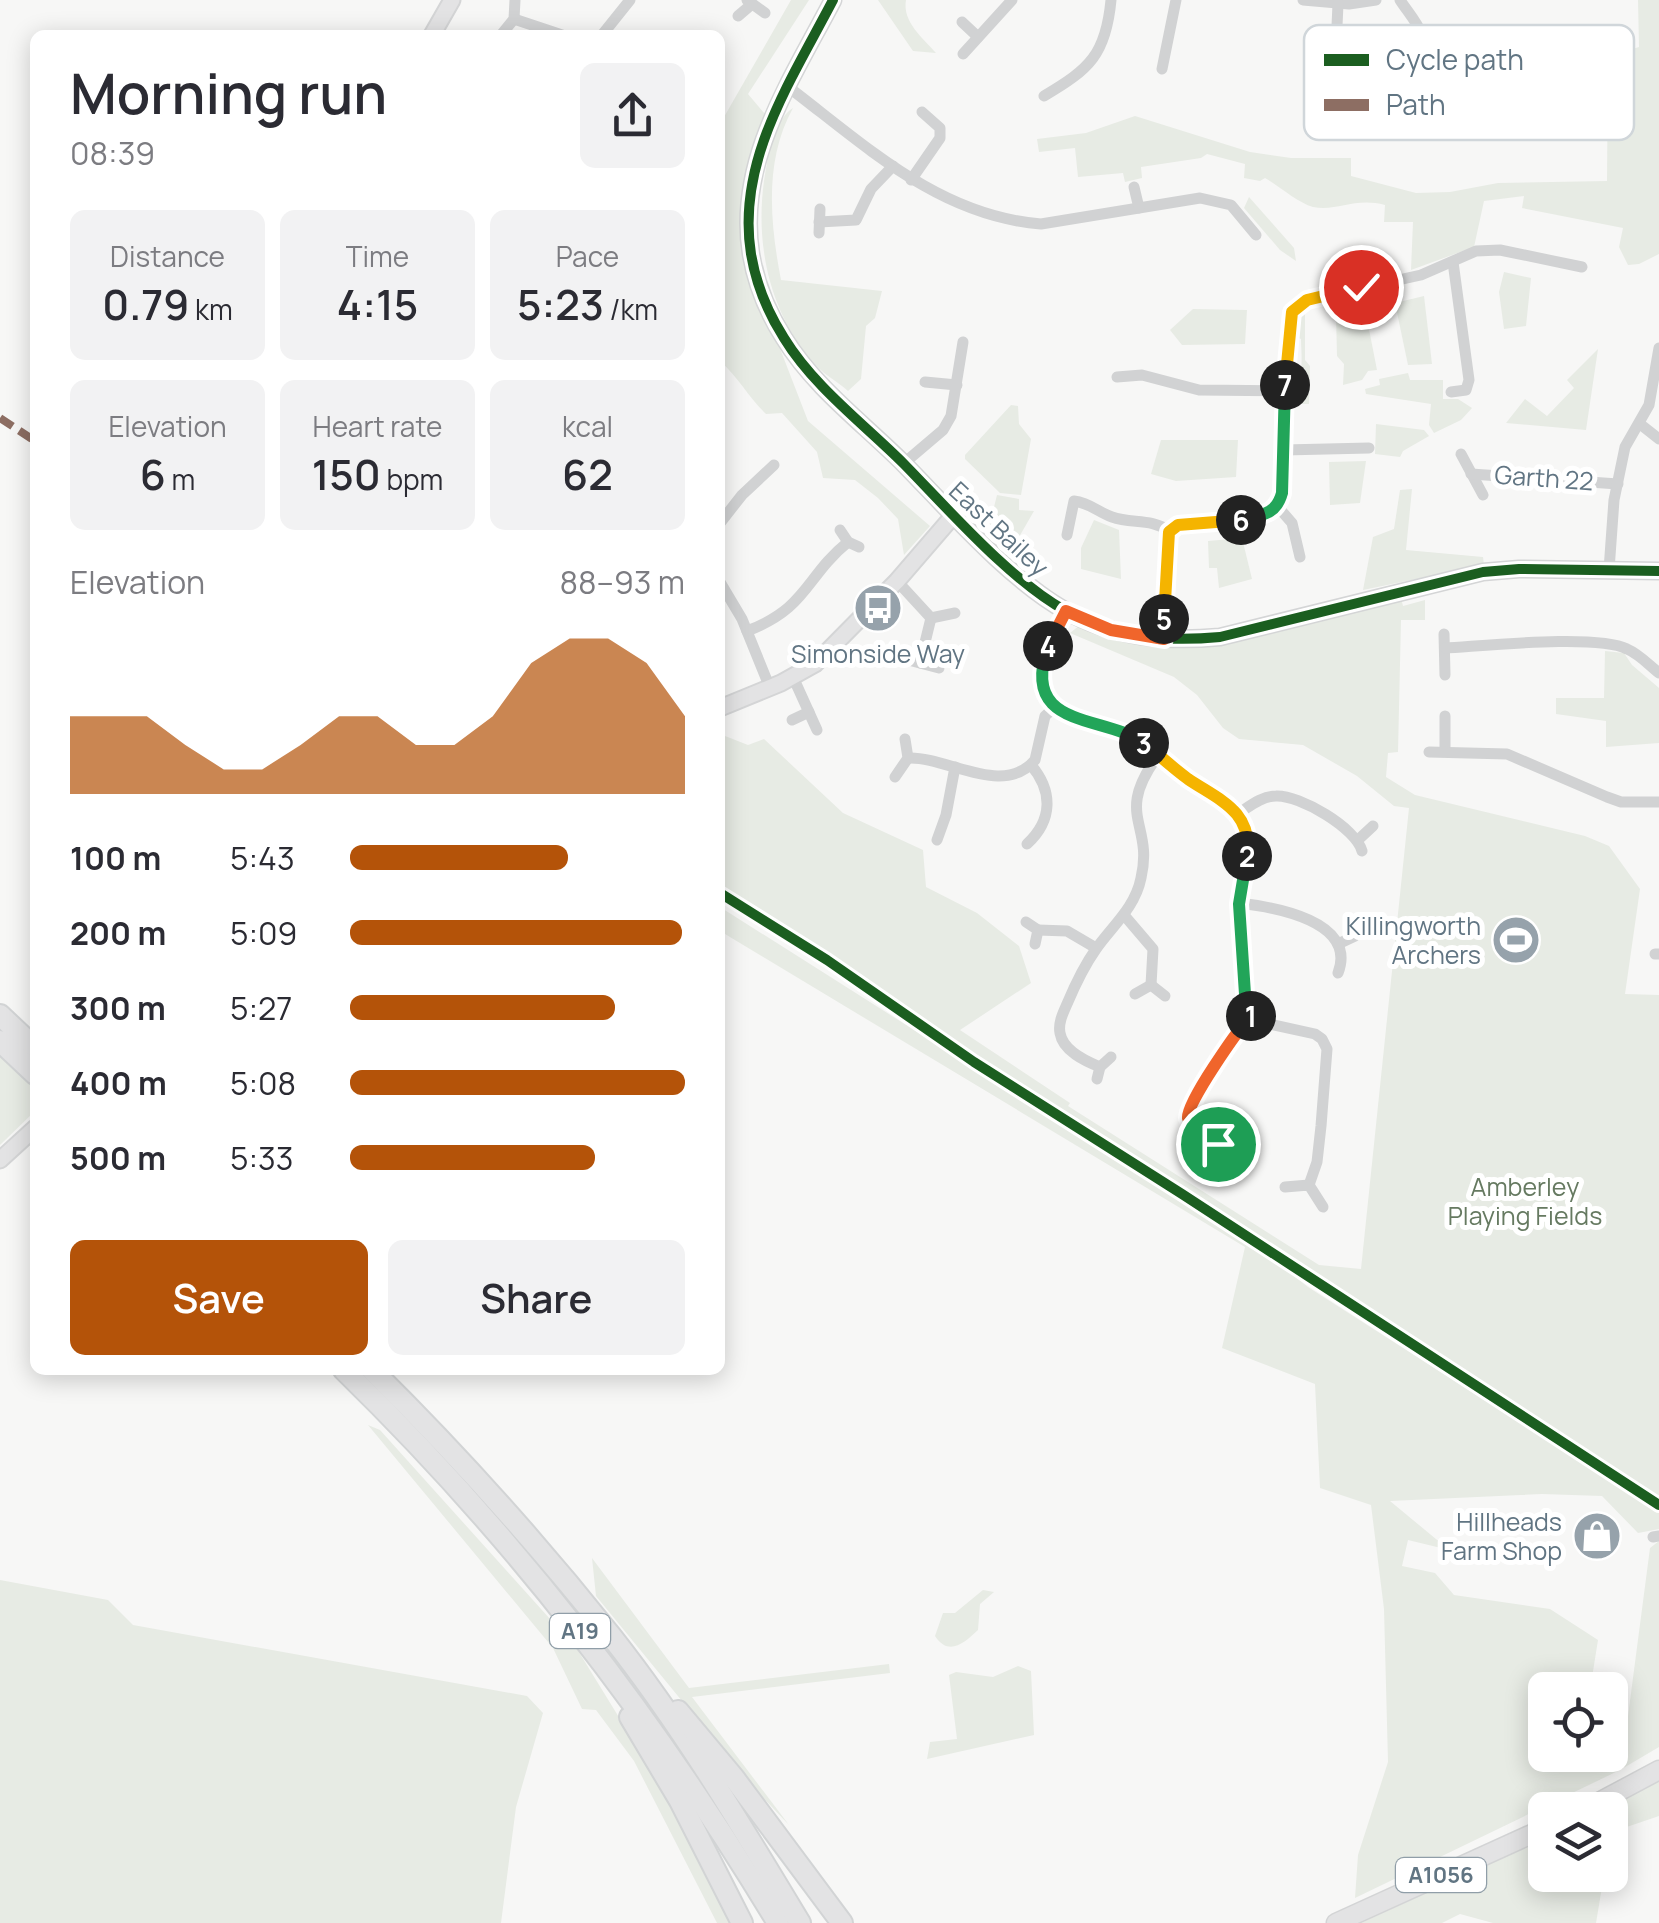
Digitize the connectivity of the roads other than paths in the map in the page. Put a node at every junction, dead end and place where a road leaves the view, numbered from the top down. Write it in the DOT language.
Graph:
graph roads {
  1 [pos="452,0"];
  2 [pos="515,0"];
  3 [pos="630,0"];
  4 [pos="833,0"];
  5 [pos="1012,0"];
  6 [pos="1111,0"];
  7 [pos="1176,0"];
  8 [pos="1303,0"];
  9 [pos="1376,0"];
  10 [pos="1400,0"];
  11 [pos="750,2"];
  12 [pos="1338,4"];
  13 [pos="765,13"];
  14 [pos="738,16"];
  15 [pos="514,19"];
  16 [pos="962,22"];
  17 [pos="1338,25"];
  18 [pos="1414,25"];
  19 [pos="435,30"];
  20 [pos="505,30"];
  21 [pos="547,30"];
  22 [pos="611,30"];
  23 [pos="978,37"];
  24 [pos="963,54"];
  25 [pos="1148,58"];
  26 [pos="1072,80"];
  27 [pos="787,86"];
  28 [pos="1079,91"];
  29 [pos="1044,96"];
  30 [pos="922,112"];
  31 [pos="893,166"];
  32 [pos="911,180"];
  33 [pos="1134,187"];
  34 [pos="1139,208"];
  35 [pos="819,222"];
  36 [pos="1256,235"];
  37 [pos="1453,262"];
  38 [pos="1582,268"];
  39 [pos="964,342"];
  40 [pos="1659,348"];
  41 [pos="1117,377"];
  42 [pos="925,382"];
  43 [pos="956,385"];
  44 [pos="1284,391"];
  45 [pos="1451,392"];
  46 [pos="1640,424"];
  47 [pos="1659,440"];
  48 [pos="1370,448"];
  49 [pos="1284,450"];
  50 [pos="1460,454"];
  51 [pos="903,464"];
  52 [pos="774,465"];
  53 [pos="1471,474"];
  54 [pos="760,478"];
  55 [pos="1618,484"];
  56 [pos="770,490"];
  57 [pos="1483,495"];
  58 [pos="1278,507"];
  59 [pos="953,516"];
  60 [pos="725,517"];
  61 [pos="840,530"];
  62 [pos="1169,532"];
  63 [pos="1066,535"];
  64 [pos="1300,557"];
  65 [pos="1609,570"];
  66 [pos="1659,572"];
  67 [pos="897,581"];
  68 [pos="725,590"];
  69 [pos="734,605"];
  70 [pos="725,610"];
  71 [pos="1066,611"];
  72 [pos="955,613"];
  73 [pos="930,618"];
  74 [pos="747,631"];
  75 [pos="1444,634"];
  76 [pos="1164,639"];
  77 [pos="1444,648"];
  78 [pos="896,657"];
  79 [pos="920,663"];
  80 [pos="939,668"];
  81 [pos="1659,673"];
  82 [pos="1444,676"];
  83 [pos="794,677"];
  84 [pos="770,688"];
  85 [pos="725,706"];
  86 [pos="1055,706"];
  87 [pos="809,712"];
  88 [pos="1445,716"];
  89 [pos="792,720"];
  90 [pos="817,730"];
  91 [pos="905,739"];
  92 [pos="1445,751"];
  93 [pos="1429,752"];
  94 [pos="1159,754"];
  95 [pos="908,758"];
  96 [pos="1031,765"];
  97 [pos="955,766"];
  98 [pos="896,777"];
  99 [pos="1659,802"];
  100 [pos="1239,813"];
  101 [pos="1373,826"];
  102 [pos="937,840"];
  103 [pos="1027,844"];
  104 [pos="1239,904"];
  105 [pos="1124,915"];
  106 [pos="1026,922"];
  107 [pos="1038,930"];
  108 [pos="1355,936"];
  109 [pos="1035,944"];
  110 [pos="1338,944"];
  111 [pos="1096,948"];
  112 [pos="1338,973"];
  113 [pos="1151,985"];
  114 [pos="1134,994"];
  115 [pos="1165,996"];
  116 [pos="0,1014"];
  117 [pos="1251,1016"];
  118 [pos="1334,1028"];
  119 [pos="1042,1029"];
  120 [pos="1059,1029"];
  121 [pos="1322,1038"];
  122 [pos="0,1041"];
  123 [pos="30,1043"];
  124 [pos="1111,1058"];
  125 [pos="30,1069"];
  126 [pos="1187,1116"];
  127 [pos="1172,1120"];
  128 [pos="30,1133"];
  129 [pos="1218,1144"];
  130 [pos="0,1160"];
  131 [pos="1310,1185"];
  132 [pos="1286,1187"];
  133 [pos="1323,1207"];
  134 [pos="349,1375"];
  135 [pos="377,1375"];
  136 [pos="604,1644"];
  137 [pos="1659,1770"];
  138 [pos="1618,1792"];
  139 [pos="1528,1836"];
  140 [pos="742,1923"];
  141 [pos="778,1923"];
  142 [pos="800,1923"];
  143 [pos="842,1923"];
  144 [pos="1336,1923"];
  1 -- 19 [label="street"];
  2 -- 15 [label="street"];
  3 -- 22 [label="street"];
  4 -- 27 [label="street, East Bailey"];
  5 -- 23 [label="street"];
  6 -- 26 [label="street"];
  7 -- 25 [label="street"];
  8 -- 12 [label="street"];
  9 -- 12 [label="street"];
  10 -- 18 [label="street"];
  11 -- 13 [label="street"];
  11 -- 14 [label="street"];
  12 -- 17 [label="street"];
  15 -- 20 [label="street"];
  15 -- 21 [label="street"];
  16 -- 23 [label="street"];
  23 -- 24 [label="street"];
  26 -- 28 [label="street"];
  26 -- 29 [label="street"];
  27 -- 31 [label="street"];
  27 -- 51 [label="street, East Bailey"];
  30 -- 32 [label="street"];
  31 -- 32 [label="street"];
  31 -- 35 [label="street"];
  32 -- 34 [label="street"];
  33 -- 34 [label="street"];
  34 -- 36 [label="street"];
  37 -- 38 [label="street"];
  37 -- 44 [label="street"];
  37 -- 45 [label="street"];
  39 -- 43 [label="street"];
  40 -- 46 [label="street, Garth 22"];
  41 -- 44 [label="street"];
  42 -- 43 [label="street"];
  43 -- 51 [label="street"];
  44 -- 49 [label="street"];
  46 -- 47 [label="street"];
  46 -- 55 [label="street, Garth 22"];
  48 -- 49 [label="street"];
  49 -- 58 [label="street"];
  50 -- 53 [label="street, Garth 22"];
  51 -- 59 [label="street, East Bailey"];
  52 -- 54 [label="street"];
  53 -- 55 [label="street, Garth 22"];
  53 -- 57 [label="street, Garth 22"];
  54 -- 56 [label="street"];
  54 -- 60 [label="street"];
  55 -- 65 [label="street, Garth 22"];
  58 -- 62 [label="street"];
  58 -- 64 [label="street"];
  59 -- 67 [label="street"];
  59 -- 71 [label="street, East Bailey"];
  61 -- 74 [label="street"];
  62 -- 63 [label="street"];
  62 -- 76 [label="street"];
  65 -- 66 [label="street, East Bailey"];
  65 -- 76 [label="street, East Bailey"];
  67 -- 73 [label="street"];
  67 -- 83 [label="street"];
  68 -- 69 [label="street"];
  69 -- 70 [label="street"];
  69 -- 74 [label="street"];
  71 -- 76 [label="street, East Bailey"];
  71 -- 86 [label="street"];
  72 -- 73 [label="street"];
  73 -- 79 [label="street"];
  74 -- 84 [label="street"];
  75 -- 77 [label="street"];
  77 -- 81 [label="street"];
  77 -- 82 [label="street"];
  78 -- 79 [label="street"];
  79 -- 80 [label="street"];
  83 -- 84 [label="street"];
  83 -- 87 [label="street"];
  84 -- 85 [label="street"];
  86 -- 94 [label="street"];
  86 -- 96 [label="street"];
  87 -- 89 [label="street"];
  87 -- 90 [label="street"];
  88 -- 92 [label="street"];
  91 -- 95 [label="street"];
  92 -- 93 [label="street"];
  92 -- 99 [label="street"];
  94 -- 100 [label="street"];
  94 -- 105 [label="street"];
  95 -- 97 [label="street"];
  95 -- 98 [label="street"];
  96 -- 97 [label="street"];
  96 -- 103 [label="street"];
  97 -- 102 [label="street"];
  100 -- 101 [label="street"];
  100 -- 104 [label="street"];
  104 -- 110 [label="street"];
  104 -- 117 [label="street"];
  105 -- 111 [label="street"];
  105 -- 113 [label="street"];
  106 -- 107 [label="street"];
  107 -- 109 [label="street"];
  107 -- 111 [label="street"];
  108 -- 110 [label="street"];
  110 -- 112 [label="street"];
  111 -- 120 [label="street"];
  113 -- 114 [label="street"];
  113 -- 115 [label="street"];
  116 -- 123 [label="highway"];
  117 -- 121 [label="street"];
  117 -- 126 [label="street"];
  118 -- 121 [label="street"];
  119 -- 120 [label="street"];
  120 -- 124 [label="street"];
  121 -- 131 [label="street"];
  122 -- 125 [label="highway"];
  126 -- 127 [label="street"];
  126 -- 129 [label="street"];
  128 -- 130 [label="street"];
  131 -- 132 [label="street"];
  131 -- 133 [label="street"];
  134 -- 136 [label="highway, A19"];
  135 -- 136 [label="highway, A19"];
  136 -- 140 [label="highway, A19"];
  136 -- 141 [label="highway, A19"];
  136 -- 142 [label="highway, A19"];
  136 -- 143 [label="highway, A19"];
  137 -- 138 [label="main road"];
  139 -- 144 [label="main road, A1056"];
}
